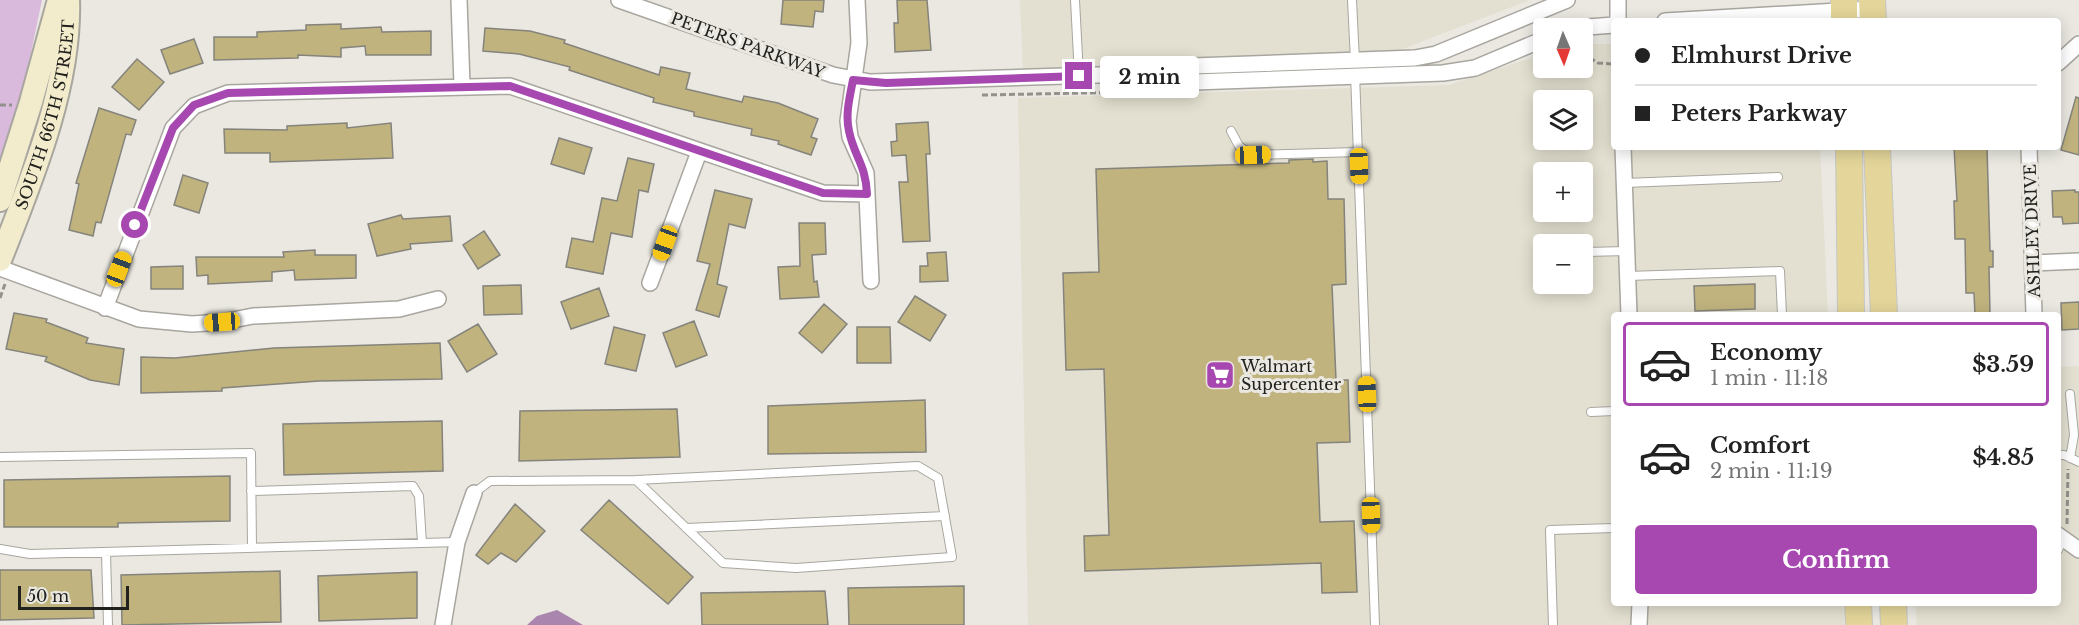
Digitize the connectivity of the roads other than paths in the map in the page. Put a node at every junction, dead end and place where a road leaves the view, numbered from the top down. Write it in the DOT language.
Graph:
graph roads {
  1 [pos="59,0"];
  2 [pos="68,0"];
  3 [pos="459,0"];
  4 [pos="619,0"];
  5 [pos="857,0"];
  6 [pos="1075,0"];
  7 [pos="1352,0"];
  8 [pos="1567,0"];
  9 [pos="1618,0"];
  10 [pos="649,5"];
  11 [pos="1844,10"];
  12 [pos="1872,10"];
  13 [pos="1618,18"];
  14 [pos="1714,18"];
  15 [pos="1611,25"];
  16 [pos="1593,27"];
  17 [pos="1533,44"];
  18 [pos="2079,44"];
  19 [pos="2061,60"];
  20 [pos="1355,68"];
  21 [pos="1079,76"];
  22 [pos="853,80"];
  23 [pos="462,85"];
  24 [pos="1231,131"];
  25 [pos="1623,150"];
  26 [pos="1849,150"];
  27 [pos="1877,150"];
  28 [pos="2030,150"];
  29 [pos="699,152"];
  30 [pos="1358,152"];
  31 [pos="1778,177"];
  32 [pos="1625,183"];
  33 [pos="867,194"];
  34 [pos="0,200"];
  35 [pos="1627,251"];
  36 [pos="1593,252"];
  37 [pos="0,260"];
  38 [pos="2079,261"];
  39 [pos="2033,263"];
  40 [pos="0,268"];
  41 [pos="1628,276"];
  42 [pos="871,281"];
  43 [pos="650,283"];
  44 [pos="438,299"];
  45 [pos="105,308"];
  46 [pos="1629,312"];
  47 [pos="1782,312"];
  48 [pos="1851,312"];
  49 [pos="1884,312"];
  50 [pos="2034,312"];
  51 [pos="2070,394"];
  52 [pos="1611,411"];
  53 [pos="1591,412"];
  54 [pos="2061,456"];
  55 [pos="0,457"];
  56 [pos="2070,458"];
  57 [pos="2079,462"];
  58 [pos="636,480"];
  59 [pos="251,490"];
  60 [pos="474,493"];
  61 [pos="945,516"];
  62 [pos="686,528"];
  63 [pos="1611,528"];
  64 [pos="2062,537"];
  65 [pos="457,542"];
  66 [pos="422,543"];
  67 [pos="252,548"];
  68 [pos="0,549"];
  69 [pos="2079,550"];
  70 [pos="106,553"];
  71 [pos="1640,606"];
  72 [pos="1858,606"];
  73 [pos="1893,606"];
  74 [pos="108,625"];
  75 [pos="443,625"];
  76 [pos="1375,625"];
  77 [pos="1553,625"];
  78 [pos="1639,625"];
  79 [pos="1859,625"];
  80 [pos="1894,625"];
  1 -- 34 [label="street, SOUTH 66TH STREET"];
  2 -- 37 [label="street, SOUTH 66TH STREET"];
  3 -- 23 [label="street"];
  4 -- 10 [label="street, PETERS PARKWAY"];
  5 -- 22 [label="street"];
  6 -- 21 [label="lane"];
  7 -- 20 [label="lane"];
  8 -- 20 [label="street"];
  9 -- 13 [label="street"];
  10 -- 22 [label="street, PETERS PARKWAY"];
  11 -- 12 [label="street"];
  11 -- 14 [label="street"];
  15 -- 16 [label="street"];
  17 -- 20 [label="street"];
  18 -- 19 [label="street"];
  20 -- 21 [label="street, PETERS PARKWAY"];
  20 -- 30 [label="lane"];
  21 -- 22 [label="street, PETERS PARKWAY"];
  22 -- 33 [label="street"];
  23 -- 29 [label="street"];
  23 -- 45 [label="street"];
  24 -- 30 [label="lane"];
  25 -- 32 [label="street"];
  26 -- 48 [label="main road"];
  27 -- 49 [label="main road"];
  28 -- 39 [label="street, ASHLEY DRIVE"];
  29 -- 33 [label="street"];
  29 -- 43 [label="street"];
  30 -- 76 [label="lane"];
  31 -- 32 [label="lane"];
  32 -- 35 [label="street"];
  33 -- 42 [label="street"];
  35 -- 36 [label="lane"];
  35 -- 41 [label="street"];
  38 -- 39 [label="street"];
  39 -- 50 [label="street, ASHLEY DRIVE"];
  40 -- 45 [label="street"];
  41 -- 46 [label="street"];
  41 -- 47 [label="lane"];
  44 -- 45 [label="street"];
  51 -- 56 [label="lane"];
  52 -- 53 [label="lane"];
  54 -- 56 [label="lane"];
  55 -- 59 [label="lane"];
  56 -- 57 [label="lane"];
  58 -- 60 [label="lane"];
  58 -- 61 [label="lane"];
  58 -- 62 [label="lane"];
  59 -- 66 [label="lane"];
  59 -- 67 [label="lane"];
  60 -- 65 [label="street"];
  61 -- 62 [label="lane"];
  61 -- 62 [label="lane"];
  63 -- 77 [label="lane"];
  64 -- 69 [label="street"];
  65 -- 66 [label="lane"];
  65 -- 75 [label="street"];
  66 -- 67 [label="lane"];
  67 -- 70 [label="lane"];
  68 -- 70 [label="lane"];
  70 -- 74 [label="lane"];
  71 -- 78 [label="street"];
  72 -- 79 [label="main road"];
  73 -- 80 [label="main road"];
}
